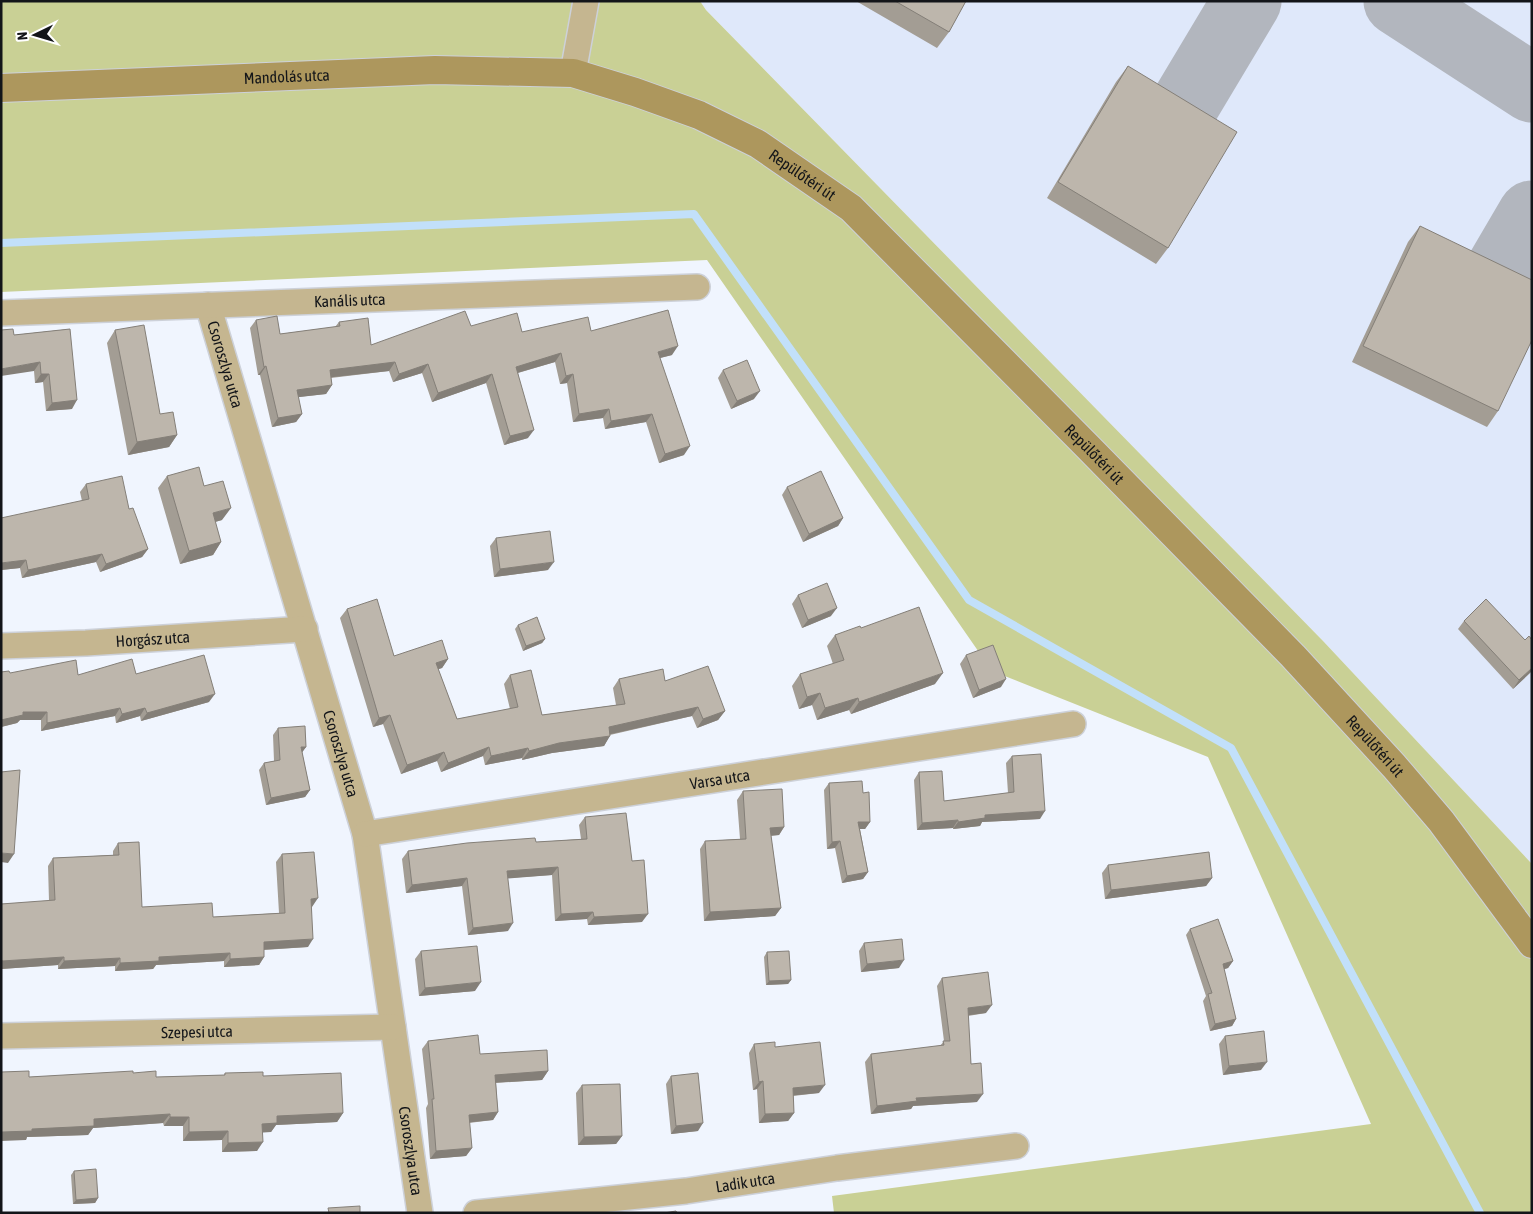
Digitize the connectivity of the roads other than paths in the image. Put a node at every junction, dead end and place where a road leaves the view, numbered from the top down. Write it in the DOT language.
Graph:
graph roads {
  1 [pos="586,1"];
  2 [pos="573,73"];
  3 [pos="1,88"];
  4 [pos="697,287"];
  5 [pos="208,305"];
  6 [pos="1,313"];
  7 [pos="304,629"];
  8 [pos="1,646"];
  9 [pos="1073,724"];
  10 [pos="365,834"];
  11 [pos="1532,944"];
  12 [pos="393,1027"];
  13 [pos="1,1036"];
  14 [pos="1016,1146"];
  15 [pos="420,1213"];
  16 [pos="476,1213"];
  1 -- 2 [label="street"];
  2 -- 3 [label="street, Mandolás utca"];
  2 -- 11 [label="street, Repülőtéri út"];
  4 -- 5 [label="street, Kanális utca"];
  5 -- 6 [label="street, Kanális utca"];
  5 -- 7 [label="street, Csoroszlya utca"];
  7 -- 8 [label="street, Horgász utca"];
  7 -- 10 [label="street, Csoroszlya utca"];
  9 -- 10 [label="street, Varsa utca"];
  10 -- 12 [label="street, Csoroszlya utca"];
  12 -- 13 [label="street, Szepesi utca"];
  12 -- 15 [label="street, Csoroszlya utca"];
  14 -- 16 [label="street, Ladik utca"];
}
